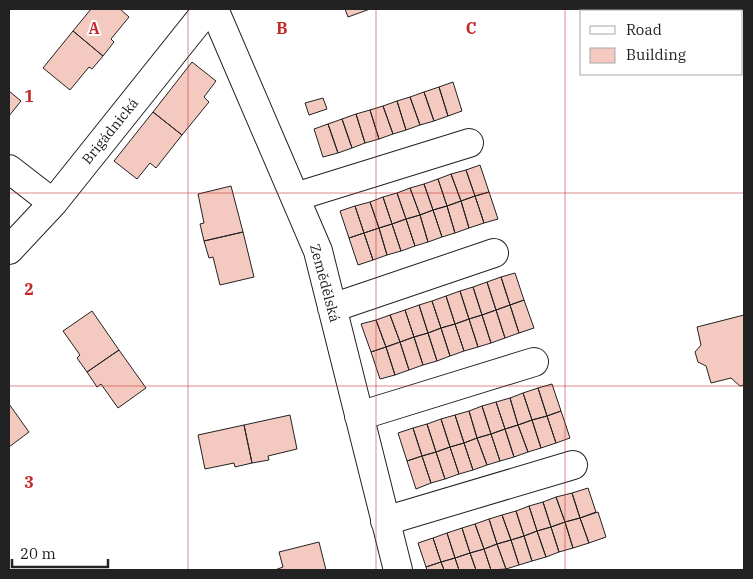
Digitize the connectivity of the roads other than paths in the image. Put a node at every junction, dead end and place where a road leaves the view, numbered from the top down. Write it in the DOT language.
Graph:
graph roads {
  1 [pos="208,9"];
  2 [pos="214,9"];
  3 [pos="469,143"];
  4 [pos="9,169"];
  5 [pos="295,197"];
  6 [pos="53,203"];
  7 [pos="9,250"];
  8 [pos="494,254"];
  9 [pos="332,308"];
  10 [pos="534,362"];
  11 [pos="359,416"];
  12 [pos="573,465"];
  13 [pos="385,521"];
  14 [pos="398,570"];
  1 -- 6 [label="street, Brigádnická"];
  2 -- 5 [label="street, Zemědělská"];
  3 -- 5 [label="street"];
  4 -- 6 [label="street"];
  5 -- 9 [label="street, Zemědělská"];
  6 -- 7 [label="street, Brigádnická"];
  8 -- 9 [label="street"];
  9 -- 11 [label="street, Zemědělská"];
  10 -- 11 [label="street"];
  11 -- 13 [label="street, Zemědělská"];
  12 -- 13 [label="street"];
  13 -- 14 [label="street, Zemědělská"];
}
